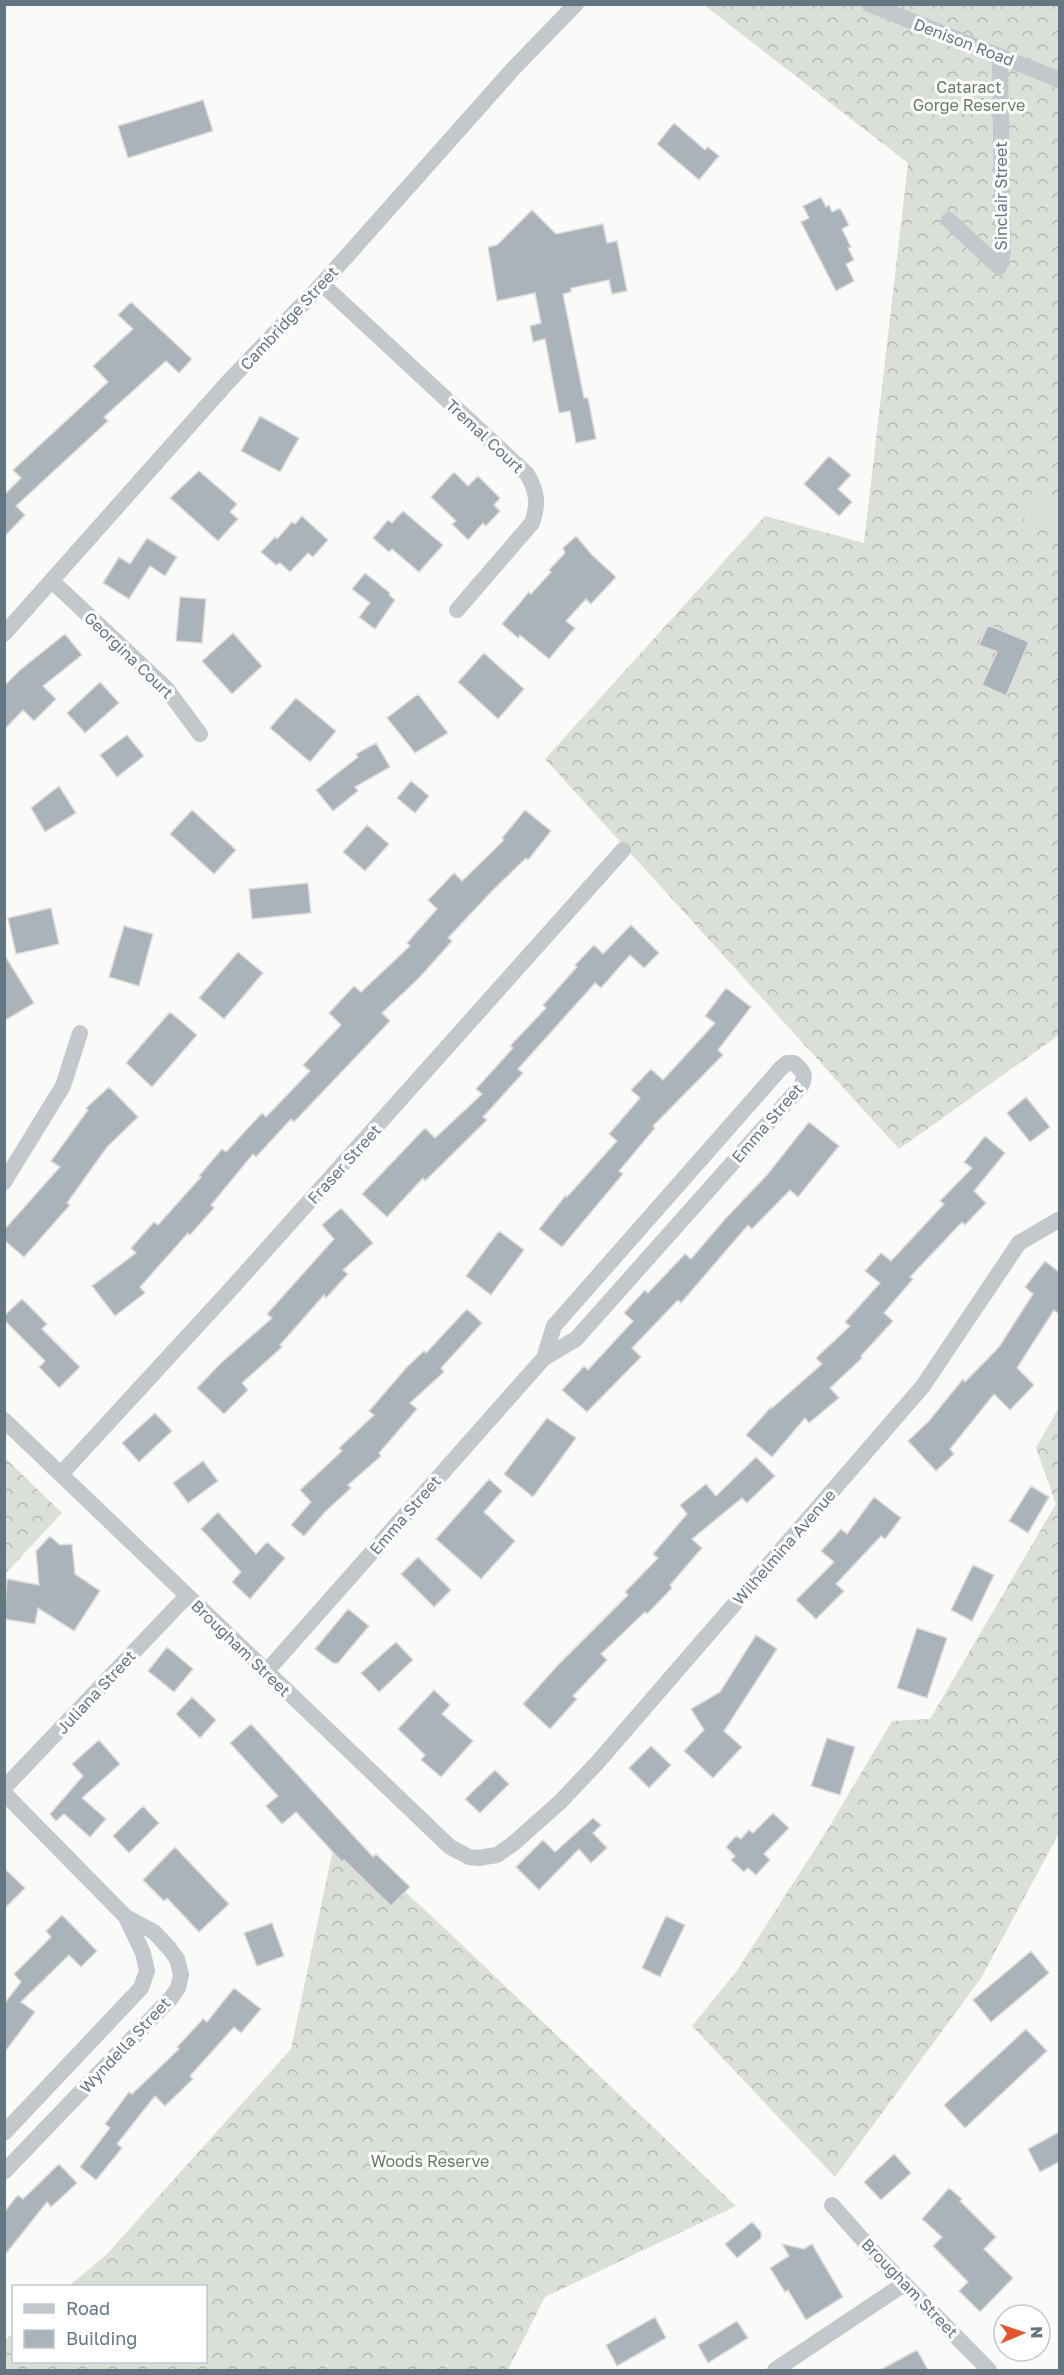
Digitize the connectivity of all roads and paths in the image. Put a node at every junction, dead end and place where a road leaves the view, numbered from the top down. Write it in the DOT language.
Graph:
graph roads {
  1 [pos="576,4"];
  2 [pos="868,4"];
  3 [pos="1003,57"];
  4 [pos="1059,80"];
  5 [pos="949,220"];
  6 [pos="321,284"];
  7 [pos="52,581"];
  8 [pos="457,609"];
  9 [pos="4,634"];
  10 [pos="200,734"];
  11 [pos="623,850"];
  12 [pos="80,1033"];
  13 [pos="4,1182"];
  14 [pos="1059,1219"];
  15 [pos="544,1358"];
  16 [pos="4,1420"];
  17 [pos="61,1474"];
  18 [pos="187,1596"];
  19 [pos="266,1672"];
  20 [pos="4,1790"];
  21 [pos="487,1857"];
  22 [pos="126,1917"];
  23 [pos="4,2133"];
  24 [pos="4,2172"];
  25 [pos="832,2205"];
  26 [pos="904,2284"];
  27 [pos="775,2370"];
  28 [pos="989,2370"];
  1 -- 6 [label="street, Cambridge Street"];
  2 -- 3 [label="street, Denison Road"];
  3 -- 4 [label="street, Denison Road"];
  3 -- 5 [label="street, Sinclair Street"];
  6 -- 7 [label="street, Cambridge Street"];
  6 -- 8 [label="street, Tremal Court"];
  7 -- 9 [label="street, Cambridge Street"];
  7 -- 10 [label="street, Georgina Court"];
  11 -- 17 [label="street, Fraser Street"];
  12 -- 13 [label="street"];
  14 -- 21 [label="street, Wilhelmina Avenue"];
  15 -- 15 [label="street, Emma Street"];
  15 -- 19 [label="street, Emma Street"];
  16 -- 17 [label="street, Brougham Street"];
  17 -- 18 [label="street, Brougham Street"];
  18 -- 19 [label="street, Brougham Street"];
  18 -- 20 [label="street, Juliana Street"];
  19 -- 21 [label="street, Brougham Street"];
  20 -- 22 [label="street, Wyndella Street"];
  22 -- 23 [label="street, Wyndella Street"];
  22 -- 24 [label="street, Wyndella Street"];
  25 -- 26 [label="street, Brougham Street"];
  26 -- 27 [label="street"];
  26 -- 28 [label="street, Brougham Street"];
}
